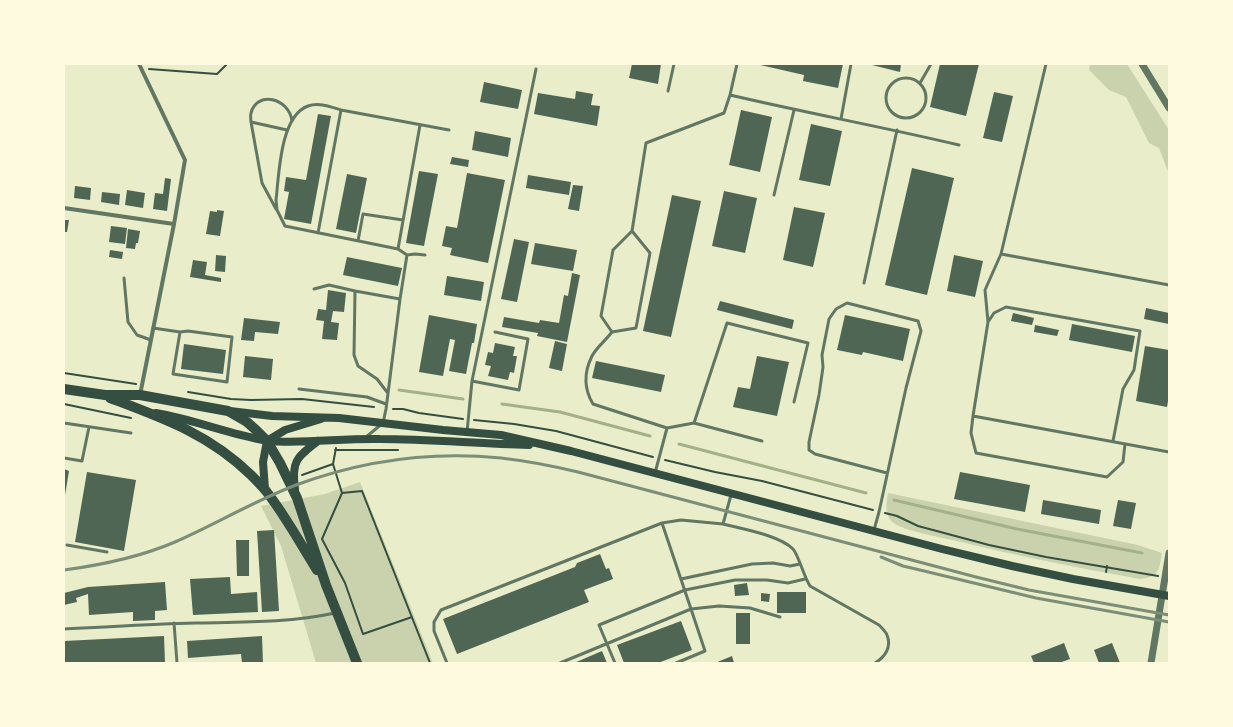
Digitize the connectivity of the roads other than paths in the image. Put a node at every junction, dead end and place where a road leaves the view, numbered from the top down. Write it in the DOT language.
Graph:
graph roads {
  1 [pos="139,64"];
  2 [pos="674,64"];
  3 [pos="737,64"];
  4 [pos="850,64"];
  5 [pos="931,64"];
  6 [pos="1046,64"];
  7 [pos="1142,64"];
  8 [pos="536,69"];
  9 [pos="920,83"];
  10 [pos="668,91"];
  11 [pos="730,95"];
  12 [pos="1169,108"];
  13 [pos="341,110"];
  14 [pos="794,110"];
  15 [pos="840,119"];
  16 [pos="292,121"];
  17 [pos="251,122"];
  18 [pos="420,125"];
  19 [pos="287,130"];
  20 [pos="449,130"];
  21 [pos="897,130"];
  22 [pos="959,145"];
  23 [pos="774,195"];
  24 [pos="64,208"];
  25 [pos="277,210"];
  26 [pos="403,220"];
  27 [pos="174,224"];
  28 [pos="632,231"];
  29 [pos="318,233"];
  30 [pos="358,241"];
  31 [pos="398,249"];
  32 [pos="407,254"];
  33 [pos="1001,254"];
  34 [pos="425,255"];
  35 [pos="124,278"];
  36 [pos="864,283"];
  37 [pos="1169,285"];
  38 [pos="314,289"];
  39 [pos="355,290"];
  40 [pos="400,298"];
  41 [pos="988,322"];
  42 [pos="153,328"];
  43 [pos="180,332"];
  44 [pos="495,332"];
  45 [pos="612,332"];
  46 [pos="151,340"];
  47 [pos="472,381"];
  48 [pos="64,389"];
  49 [pos="299,389"];
  50 [pos="141,390"];
  51 [pos="387,392"];
  52 [pos="105,396"];
  53 [pos="794,402"];
  54 [pos="386,404"];
  55 [pos="144,410"];
  56 [pos="228,411"];
  57 [pos="973,416"];
  58 [pos="325,417"];
  59 [pos="64,423"];
  60 [pos="383,423"];
  61 [pos="694,423"];
  62 [pos="89,427"];
  63 [pos="667,428"];
  64 [pos="466,432"];
  65 [pos="131,433"];
  66 [pos="363,439"];
  67 [pos="266,441"];
  68 [pos="318,441"];
  69 [pos="762,441"];
  70 [pos="1113,441"];
  71 [pos="1125,444"];
  72 [pos="544,445"];
  73 [pos="1169,452"];
  74 [pos="64,458"];
  75 [pos="655,473"];
  76 [pos="887,473"];
  77 [pos="265,489"];
  78 [pos="731,493"];
  79 [pos="296,498"];
  80 [pos="662,523"];
  81 [pos="723,524"];
  82 [pos="874,531"];
  83 [pos="67,545"];
  84 [pos="107,552"];
  85 [pos="1169,553"];
  86 [pos="800,564"];
  87 [pos="681,579"];
  88 [pos="805,579"];
  89 [pos="326,585"];
  90 [pos="685,590"];
  91 [pos="1166,595"];
  92 [pos="691,609"];
  93 [pos="338,612"];
  94 [pos="780,617"];
  95 [pos="174,623"];
  96 [pos="64,629"];
  97 [pos="607,643"];
  98 [pos="177,663"];
  99 [pos="357,663"];
  100 [pos="447,663"];
  101 [pos="560,663"];
  102 [pos="615,663"];
  103 [pos="676,663"];
  104 [pos="875,663"];
  105 [pos="1151,663"];
  1 -- 27 [label="street"];
  2 -- 10 [label="lane"];
  3 -- 11 [label="lane"];
  4 -- 15 [label="lane"];
  5 -- 9 [label="lane"];
  6 -- 33 [label="lane"];
  7 -- 12 [label="street"];
  8 -- 47 [label="lane"];
  9 -- 9 [label="lane"];
  11 -- 14 [label="lane"];
  11 -- 28 [label="lane"];
  13 -- 16 [label="lane"];
  13 -- 18 [label="lane"];
  13 -- 29 [label="lane"];
  14 -- 15 [label="lane"];
  14 -- 23 [label="lane"];
  15 -- 21 [label="lane"];
  16 -- 17 [label="lane"];
  16 -- 19 [label="lane"];
  17 -- 19 [label="lane"];
  17 -- 25 [label="lane"];
  18 -- 20 [label="lane"];
  18 -- 26 [label="lane"];
  19 -- 25 [label="lane"];
  21 -- 22 [label="lane"];
  21 -- 36 [label="lane"];
  24 -- 27 [label="street"];
  25 -- 29 [label="lane"];
  26 -- 30 [label="lane"];
  26 -- 31 [label="lane"];
  27 -- 42 [label="street"];
  28 -- 45 [label="lane"];
  28 -- 45 [label="lane"];
  29 -- 30 [label="lane"];
  30 -- 31 [label="lane"];
  31 -- 32 [label="lane"];
  32 -- 34 [label="lane"];
  32 -- 40 [label="lane"];
  33 -- 37 [label="lane"];
  33 -- 41 [label="lane"];
  35 -- 46 [label="lane"];
  38 -- 39 [label="lane"];
  39 -- 40 [label="lane"];
  39 -- 51 [label="lane"];
  40 -- 51 [label="lane"];
  41 -- 57 [label="lane"];
  41 -- 70 [label="lane"];
  42 -- 43 [label="lane"];
  42 -- 46 [label="street"];
  43 -- 43 [label="lane"];
  44 -- 47 [label="lane"];
  45 -- 63 [label="lane"];
  46 -- 50 [label="street"];
  47 -- 64 [label="lane"];
  48 -- 52 [label="main road"];
  49 -- 54 [label="lane"];
  50 -- 52 [label="main road"];
  50 -- 56 [label="main road"];
  51 -- 54 [label="lane"];
  52 -- 55 [label="main road"];
  53 -- 61 [label="lane"];
  54 -- 60 [label="lane"];
  55 -- 67 [label="main road"];
  55 -- 77 [label="main road"];
  56 -- 58 [label="main road"];
  56 -- 67 [label="main road"];
  57 -- 70 [label="lane"];
  57 -- 71 [label="lane"];
  58 -- 60 [label="main road"];
  58 -- 67 [label="main road"];
  59 -- 62 [label="lane"];
  60 -- 64 [label="main road"];
  60 -- 66 [label="lane"];
  61 -- 63 [label="lane"];
  61 -- 69 [label="lane"];
  62 -- 65 [label="lane"];
  62 -- 74 [label="lane"];
  63 -- 75 [label="lane"];
  64 -- 72 [label="main road"];
  66 -- 68 [label="main road"];
  66 -- 72 [label="main road"];
  67 -- 68 [label="main road"];
  67 -- 77 [label="main road"];
  67 -- 79 [label="main road"];
  68 -- 79 [label="main road"];
  70 -- 71 [label="lane"];
  71 -- 73 [label="lane"];
  72 -- 75 [label="main road"];
  75 -- 78 [label="main road"];
  76 -- 76 [label="lane"];
  76 -- 82 [label="lane"];
  77 -- 89 [label="main road"];
  78 -- 81 [label="lane"];
  78 -- 82 [label="main road"];
  79 -- 89 [label="main road"];
  80 -- 81 [label="lane"];
  80 -- 87 [label="lane"];
  80 -- 100 [label="lane"];
  81 -- 86 [label="lane"];
  82 -- 91 [label="main road"];
  83 -- 84 [label="lane"];
  85 -- 91 [label="street"];
  86 -- 87 [label="lane"];
  86 -- 88 [label="lane"];
  87 -- 90 [label="lane"];
  88 -- 90 [label="lane"];
  88 -- 104 [label="lane"];
  89 -- 93 [label="main road"];
  90 -- 92 [label="lane"];
  90 -- 97 [label="lane"];
  91 -- 105 [label="street"];
  92 -- 94 [label="lane"];
  92 -- 97 [label="lane"];
  92 -- 103 [label="lane"];
  93 -- 95 [label="lane"];
  93 -- 99 [label="main road"];
  95 -- 96 [label="lane"];
  95 -- 98 [label="lane"];
  97 -- 101 [label="lane"];
  97 -- 102 [label="lane"];
}
